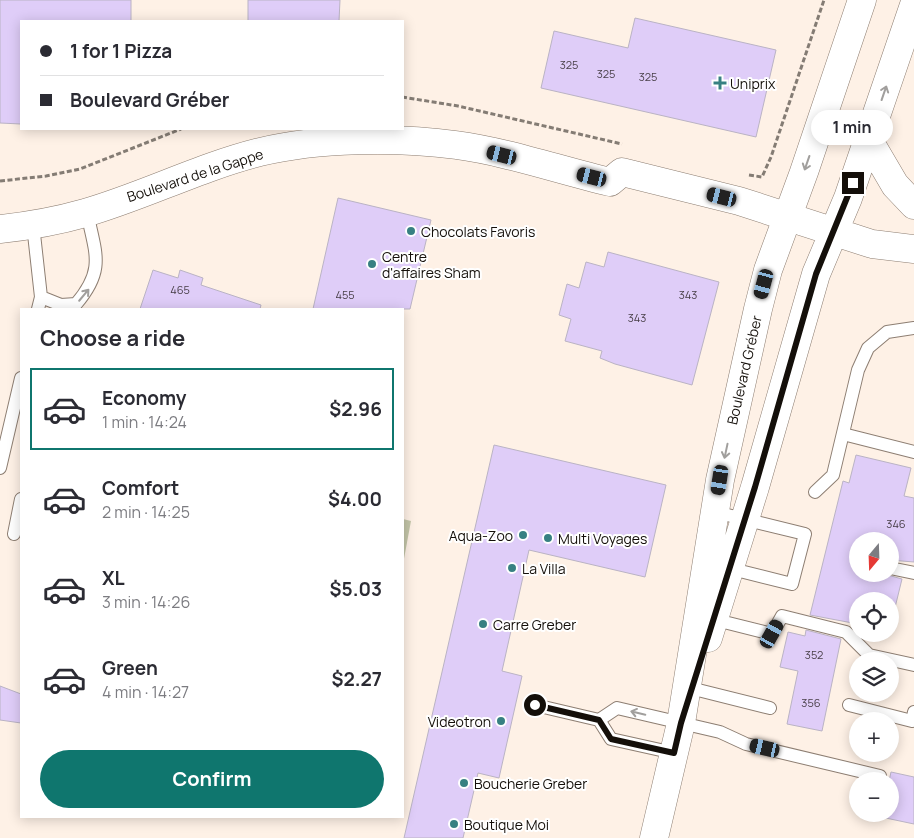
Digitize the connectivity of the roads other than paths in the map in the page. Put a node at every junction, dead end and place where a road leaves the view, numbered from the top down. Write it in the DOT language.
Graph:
graph roads {
  1 [pos="862,0"];
  2 [pos="914,8"];
  3 [pos="389,135"];
  4 [pos="868,139"];
  5 [pos="914,205"];
  6 [pos="87,212"];
  7 [pos="788,218"];
  8 [pos="33,225"];
  9 [pos="0,229"];
  10 [pos="833,232"];
  11 [pos="914,249"];
  12 [pos="39,303"];
  13 [pos="61,307"];
  14 [pos="914,328"];
  15 [pos="20,382"];
  16 [pos="843,434"];
  17 [pos="914,452"];
  18 [pos="0,468"];
  19 [pos="815,492"];
  20 [pos="20,504"];
  21 [pos="715,512"];
  22 [pos="745,519"];
  23 [pos="14,534"];
  24 [pos="718,565"];
  25 [pos="899,570"];
  26 [pos="914,574"];
  27 [pos="706,618"];
  28 [pos="914,665"];
  29 [pos="689,688"];
  30 [pos="535,705"];
  31 [pos="849,705"];
  32 [pos="770,708"];
  33 [pos="914,712"];
  34 [pos="599,720"];
  35 [pos="681,723"];
  36 [pos="674,753"];
  37 [pos="863,772"];
  38 [pos="654,838"];
  1 -- 7 [label="main road, Boulevard Gréber, one-way"];
  4 -- 2 [label="main road, Boulevard Gréber, one-way"];
  3 -- 6 [label="main road, Boulevard de la Gappe"];
  3 -- 7 [label="main road, Boulevard de la Gappe"];
  4 -- 5 [label="main road"];
  4 -- 10 [label="main road, Boulevard Gréber"];
  6 -- 8 [label="main road, Boulevard de la Gappe"];
  13 -- 6 [label="lane, one-way"];
  7 -- 10 [label="main road, Boulevard de la Gappe"];
  7 -- 21 [label="main road, Boulevard Gréber, one-way"];
  8 -- 9 [label="main road, Boulevard de la Gappe"];
  8 -- 12 [label="lane"];
  10 -- 11 [label="main road, Boulevard de la Gappe"];
  10 -- 22 [label="main road, Boulevard Gréber"];
  12 -- 13 [label="lane"];
  14 -- 16 [label="lane"];
  15 -- 18 [label="lane"];
  16 -- 17 [label="lane"];
  16 -- 19 [label="lane"];
  20 -- 23 [label="lane"];
  21 -- 22 [label="lane"];
  21 -- 24 [label="main road, Boulevard Gréber"];
  22 -- 24 [label="main road, Boulevard Gréber"];
  22 -- 24 [label="lane"];
  24 -- 27 [label="main road, Boulevard Gréber"];
  25 -- 26 [label="lane"];
  27 -- 28 [label="lane"];
  27 -- 29 [label="main road, Boulevard Gréber"];
  29 -- 32 [label="lane"];
  29 -- 35 [label="main road, Boulevard Gréber"];
  30 -- 34 [label="lane"];
  31 -- 33 [label="lane"];
  35 -- 34 [label="lane, one-way"];
  34 -- 36 [label="lane"];
  35 -- 36 [label="main road, Boulevard Gréber"];
  35 -- 37 [label="lane"];
  36 -- 38 [label="main road, Boulevard Gréber"];
}
